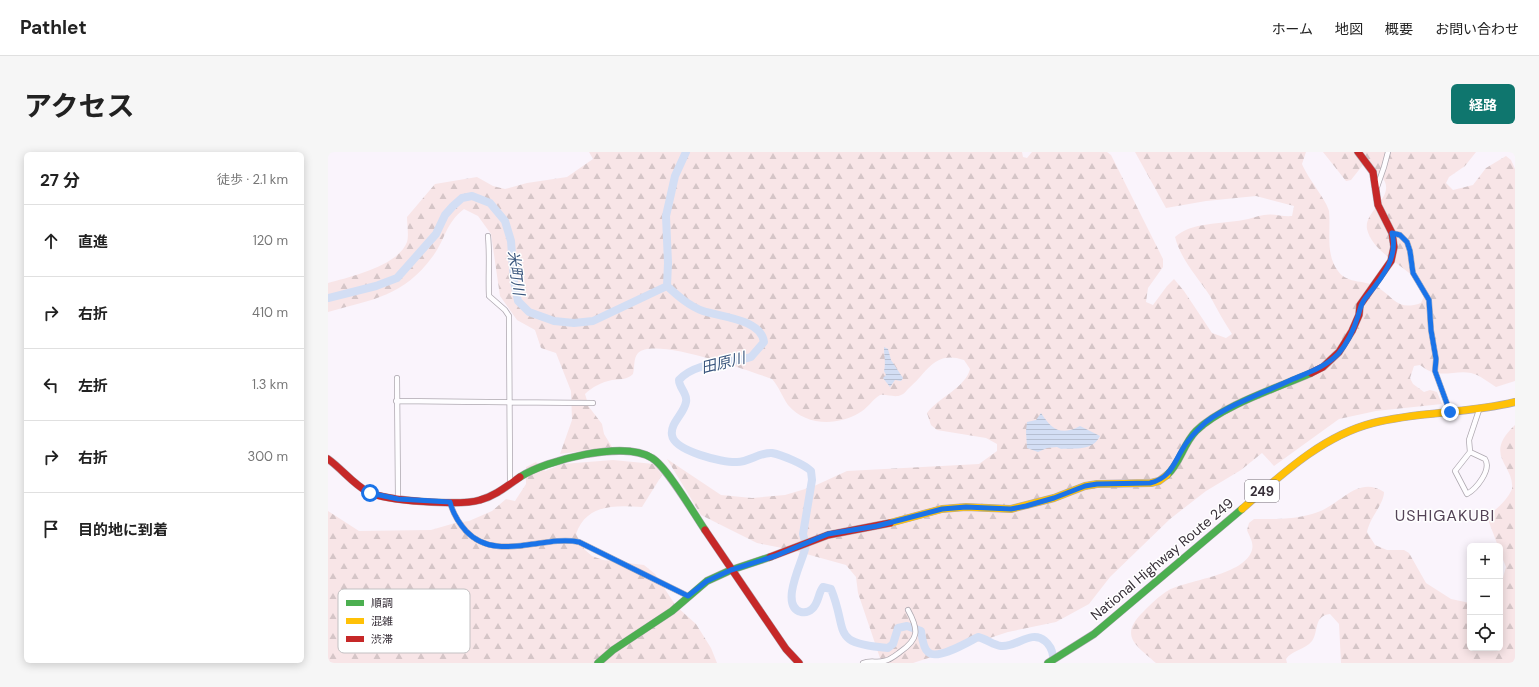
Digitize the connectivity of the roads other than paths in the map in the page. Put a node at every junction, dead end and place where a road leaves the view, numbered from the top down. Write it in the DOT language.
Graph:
graph roads {
  1 [pos="1358,152"];
  2 [pos="1388,152"];
  3 [pos="1376,189"];
  4 [pos="1392,233"];
  5 [pos="488,236"];
  6 [pos="396,378"];
  7 [pos="396,401"];
  8 [pos="509,401"];
  9 [pos="1515,402"];
  10 [pos="593,403"];
  11 [pos="1479,410"];
  12 [pos="1450,412"];
  13 [pos="1470,452"];
  14 [pos="328,459"];
  15 [pos="510,483"];
  16 [pos="398,499"];
  17 [pos="450,502"];
  18 [pos="731,570"];
  19 [pos="688,596"];
  20 [pos="908,610"];
  21 [pos="797,662"];
  22 [pos="598,663"];
  23 [pos="863,663"];
  24 [pos="1048,663"];
  1 -- 3 [label="main road"];
  2 -- 3 [label="street"];
  3 -- 4 [label="main road"];
  4 -- 12 [label="street"];
  4 -- 18 [label="main road"];
  5 -- 8 [label="street"];
  6 -- 7 [label="street"];
  7 -- 8 [label="street"];
  7 -- 16 [label="street"];
  8 -- 10 [label="street"];
  8 -- 15 [label="street"];
  9 -- 11 [label="main road, National Highway Route 249 / 249"];
  11 -- 12 [label="main road, National Highway Route 249 / 249"];
  11 -- 13 [label="street"];
  12 -- 24 [label="main road, National Highway Route 249 / 249"];
  13 -- 13 [label="street"];
  14 -- 16 [label="main road"];
  15 -- 17 [label="main road"];
  15 -- 18 [label="main road"];
  16 -- 17 [label="main road"];
  17 -- 19 [label="street"];
  18 -- 19 [label="main road"];
  18 -- 21 [label="main road"];
  19 -- 22 [label="main road"];
  20 -- 23 [label="street"];
}
